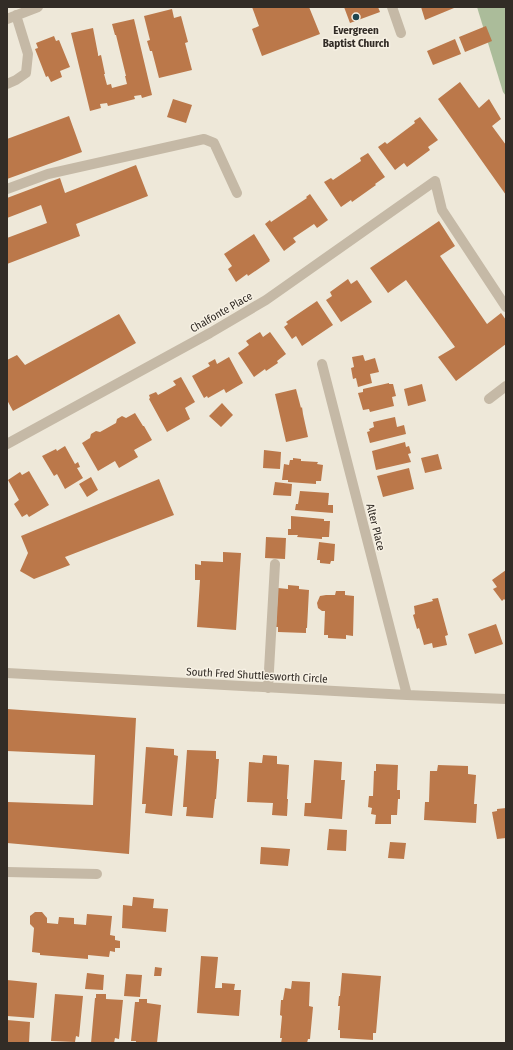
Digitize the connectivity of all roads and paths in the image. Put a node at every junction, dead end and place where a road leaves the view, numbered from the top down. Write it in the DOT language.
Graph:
graph roads {
  1 [pos="38,7"];
  2 [pos="392,7"];
  3 [pos="11,17"];
  4 [pos="401,33"];
  5 [pos="7,84"];
  6 [pos="7,189"];
  7 [pos="237,193"];
  8 [pos="506,307"];
  9 [pos="322,364"];
  10 [pos="506,386"];
  11 [pos="489,399"];
  12 [pos="7,444"];
  13 [pos="275,564"];
  14 [pos="7,673"];
  15 [pos="268,688"];
  16 [pos="407,696"];
  17 [pos="506,700"];
  18 [pos="7,872"];
  19 [pos="97,874"];
  1 -- 3 [label="street"];
  2 -- 4 [label="street"];
  3 -- 5 [label="street"];
  6 -- 7 [label="street"];
  8 -- 12 [label="street, Chalfonte Place"];
  9 -- 16 [label="street, Alter Place"];
  10 -- 11 [label="street"];
  13 -- 15 [label="street"];
  14 -- 15 [label="street, South Fred Shuttlesworth Circle"];
  15 -- 16 [label="street, South Fred Shuttlesworth Circle"];
  16 -- 17 [label="street, South Fred Shuttlesworth Circle"];
  18 -- 19 [label="street"];
}
